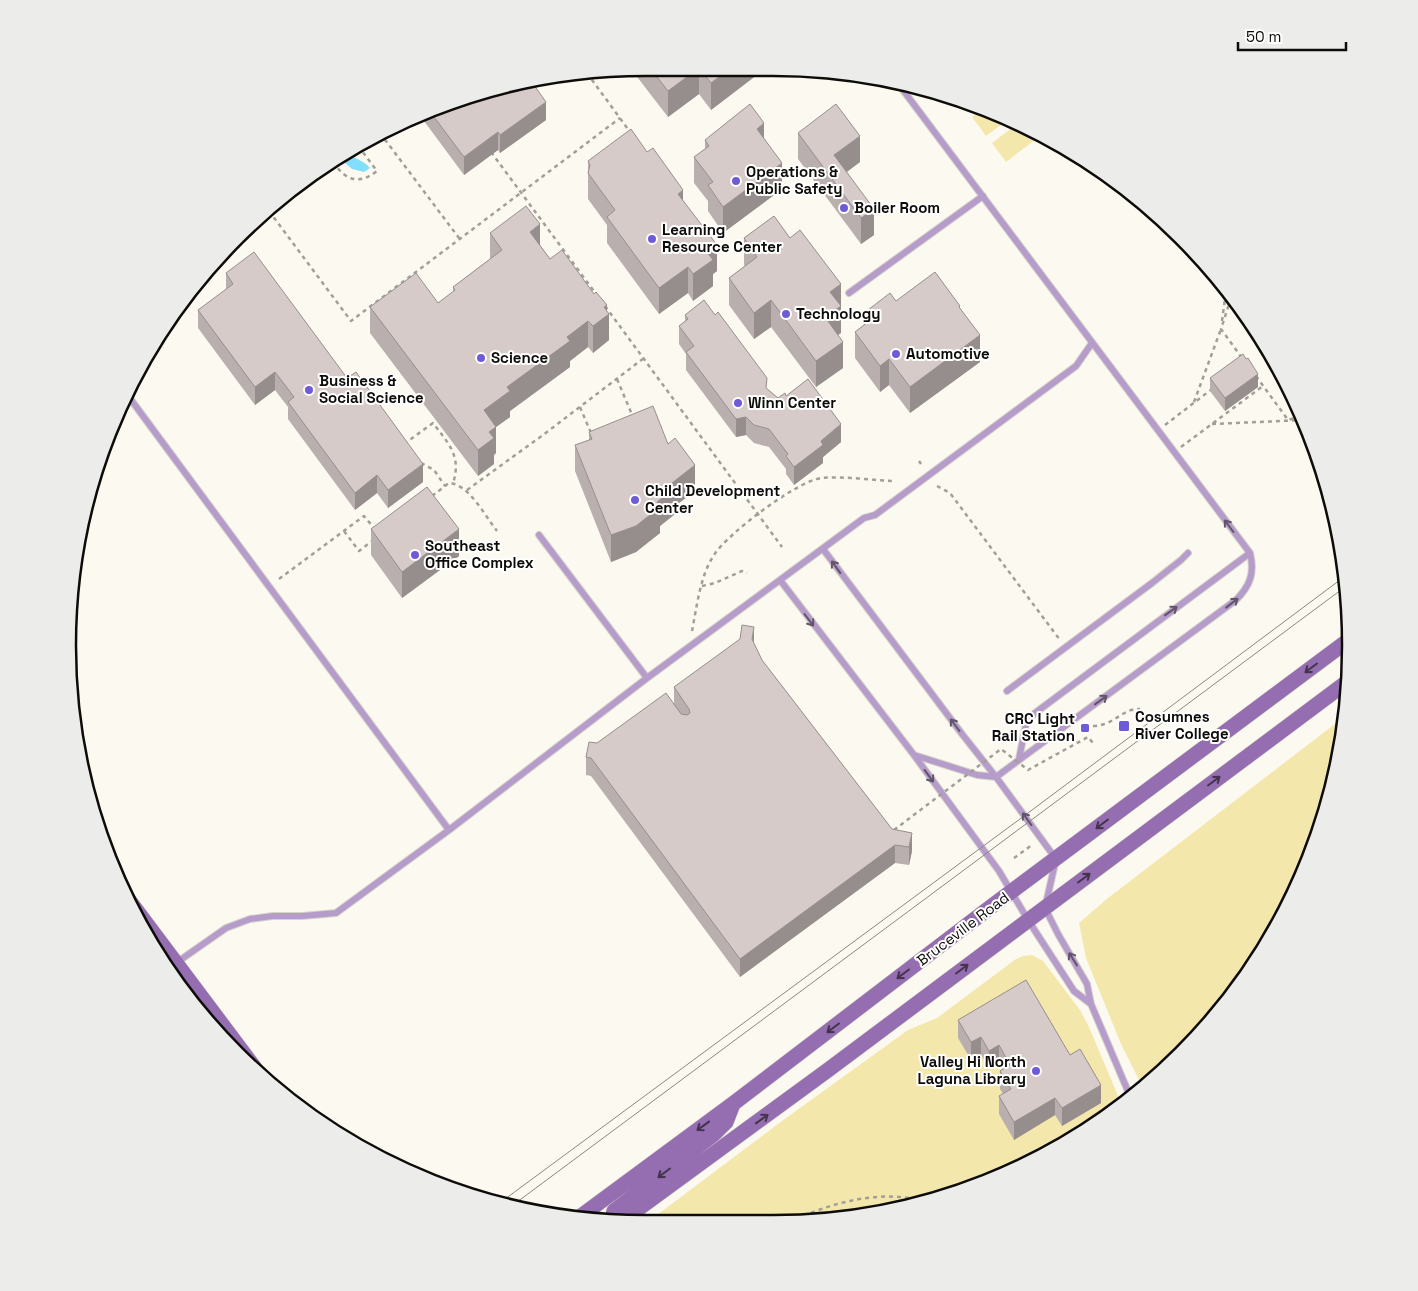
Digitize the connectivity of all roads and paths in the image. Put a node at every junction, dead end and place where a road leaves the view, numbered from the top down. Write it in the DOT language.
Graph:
graph roads {
  1 [pos="590,79"];
  2 [pos="904,92"];
  3 [pos="620,118"];
  4 [pos="632,134"];
  5 [pos="385,140"];
  6 [pos="363,152"];
  7 [pos="491,152"];
  8 [pos="337,167"];
  9 [pos="521,192"];
  10 [pos="983,196"];
  11 [pos="273,216"];
  12 [pos="459,238"];
  13 [pos="850,293"];
  14 [pos="597,295"];
  15 [pos="1225,300"];
  16 [pos="603,303"];
  17 [pos="1229,305"];
  18 [pos="1221,329"];
  19 [pos="1092,343"];
  20 [pos="644,358"];
  21 [pos="1246,363"];
  22 [pos="1252,370"];
  23 [pos="617,379"];
  24 [pos="1216,386"];
  25 [pos="1263,386"];
  26 [pos="132,401"];
  27 [pos="1194,402"];
  28 [pos="580,407"];
  29 [pos="1294,418"];
  30 [pos="1288,420"];
  31 [pos="1294,420"];
  32 [pos="635,423"];
  33 [pos="1211,424"];
  34 [pos="1158,430"];
  35 [pos="594,440"];
  36 [pos="400,447"];
  37 [pos="1174,452"];
  38 [pos="419,462"];
  39 [pos="893,481"];
  40 [pos="453,483"];
  41 [pos="445,486"];
  42 [pos="937,486"];
  43 [pos="467,490"];
  44 [pos="430,497"];
  45 [pos="759,515"];
  46 [pos="375,529"];
  47 [pos="497,530"];
  48 [pos="344,531"];
  49 [pos="539,535"];
  50 [pos="373,541"];
  51 [pos="782,547"];
  52 [pos="823,549"];
  53 [pos="1250,552"];
  54 [pos="1188,553"];
  55 [pos="747,572"];
  56 [pos="279,579"];
  57 [pos="780,580"];
  58 [pos="702,586"];
  59 [pos="692,631"];
  60 [pos="1060,641"];
  61 [pos="1342,645"];
  62 [pos="647,678"];
  63 [pos="1341,687"];
  64 [pos="1008,691"];
  65 [pos="1140,709"];
  66 [pos="1093,726"];
  67 [pos="1093,743"];
  68 [pos="914,755"];
  69 [pos="1019,759"];
  70 [pos="996,777"];
  71 [pos="450,830"];
  72 [pos="893,832"];
  73 [pos="1032,845"];
  74 [pos="1014,858"];
  75 [pos="1056,859"];
  76 [pos="1012,891"];
  77 [pos="1045,908"];
  78 [pos="1028,920"];
  79 [pos="161,943"];
  80 [pos="176,963"];
  81 [pos="1091,1004"];
  82 [pos="210,1012"];
  83 [pos="1127,1090"];
  84 [pos="734,1103"];
  85 [pos="910,1197"];
  86 [pos="587,1212"];
  87 [pos="613,1214"];
  88 [pos="810,1214"];
  89 [pos="630,1215"];
  1 -- 3 [label="path"];
  2 -- 10 [label="lane"];
  3 -- 4 [label="path"];
  3 -- 9 [label="path"];
  5 -- 12 [label="path"];
  6 -- 8 [label="path"];
  7 -- 9 [label="path"];
  9 -- 12 [label="path"];
  9 -- 14 [label="path"];
  10 -- 13 [label="lane"];
  10 -- 19 [label="lane"];
  11 -- 12 [label="path"];
  15 -- 18 [label="path"];
  16 -- 20 [label="path"];
  17 -- 18 [label="path"];
  18 -- 21 [label="path"];
  18 -- 27 [label="path"];
  19 -- 34 [label="lane"];
  19 -- 52 [label="lane"];
  20 -- 23 [label="path"];
  20 -- 45 [label="path"];
  22 -- 25 [label="path"];
  23 -- 28 [label="path"];
  23 -- 32 [label="path"];
  24 -- 27 [label="path"];
  25 -- 30 [label="path"];
  25 -- 33 [label="path"];
  26 -- 71 [label="lane"];
  27 -- 34 [label="path"];
  28 -- 35 [label="path"];
  28 -- 43 [label="path"];
  29 -- 30 [label="path"];
  30 -- 31 [label="path"];
  30 -- 33 [label="path"];
  33 -- 37 [label="path"];
  34 -- 37 [label="lane"];
  36 -- 40 [label="path"];
  53 -- 37 [label="lane, one-way"];
  38 -- 41 [label="path"];
  39 -- 45 [label="path"];
  40 -- 41 [label="path"];
  40 -- 43 [label="path"];
  41 -- 44 [label="path"];
  42 -- 60 [label="path"];
  43 -- 47 [label="path"];
  45 -- 51 [label="path"];
  45 -- 58 [label="path"];
  46 -- 48 [label="path"];
  48 -- 50 [label="path"];
  48 -- 56 [label="path"];
  49 -- 62 [label="lane"];
  52 -- 57 [label="lane"];
  70 -- 52 [label="lane, one-way"];
  69 -- 53 [label="lane, one-way"];
  69 -- 53 [label="lane, one-way"];
  54 -- 64 [label="lane"];
  55 -- 58 [label="path"];
  57 -- 62 [label="lane"];
  57 -- 68 [label="lane, one-way"];
  58 -- 59 [label="path"];
  61 -- 75 [label="main road, Bruceville Road, one-way"];
  62 -- 71 [label="lane"];
  77 -- 63 [label="main road, one-way"];
  65 -- 66 [label="path"];
  67 -- 72 [label="path, bridge"];
  68 -- 70 [label="lane"];
  68 -- 76 [label="lane, one-way"];
  69 -- 70 [label="lane"];
  75 -- 70 [label="lane, one-way"];
  71 -- 80 [label="lane"];
  73 -- 74 [label="path"];
  75 -- 76 [label="main road, Bruceville Road"];
  75 -- 77 [label="lane"];
  76 -- 78 [label="lane"];
  76 -- 84 [label="main road, Bruceville Road, one-way"];
  77 -- 78 [label="main road"];
  81 -- 77 [label="lane, one-way"];
  78 -- 81 [label="lane"];
  89 -- 78 [label="main road, one-way"];
  79 -- 80 [label="main road"];
  80 -- 82 [label="main road"];
  81 -- 83 [label="lane"];
  84 -- 86 [label="main road, Bruceville Road, one-way"];
  84 -- 87 [label="main road, one-way"];
  85 -- 88 [label="path"];
}
